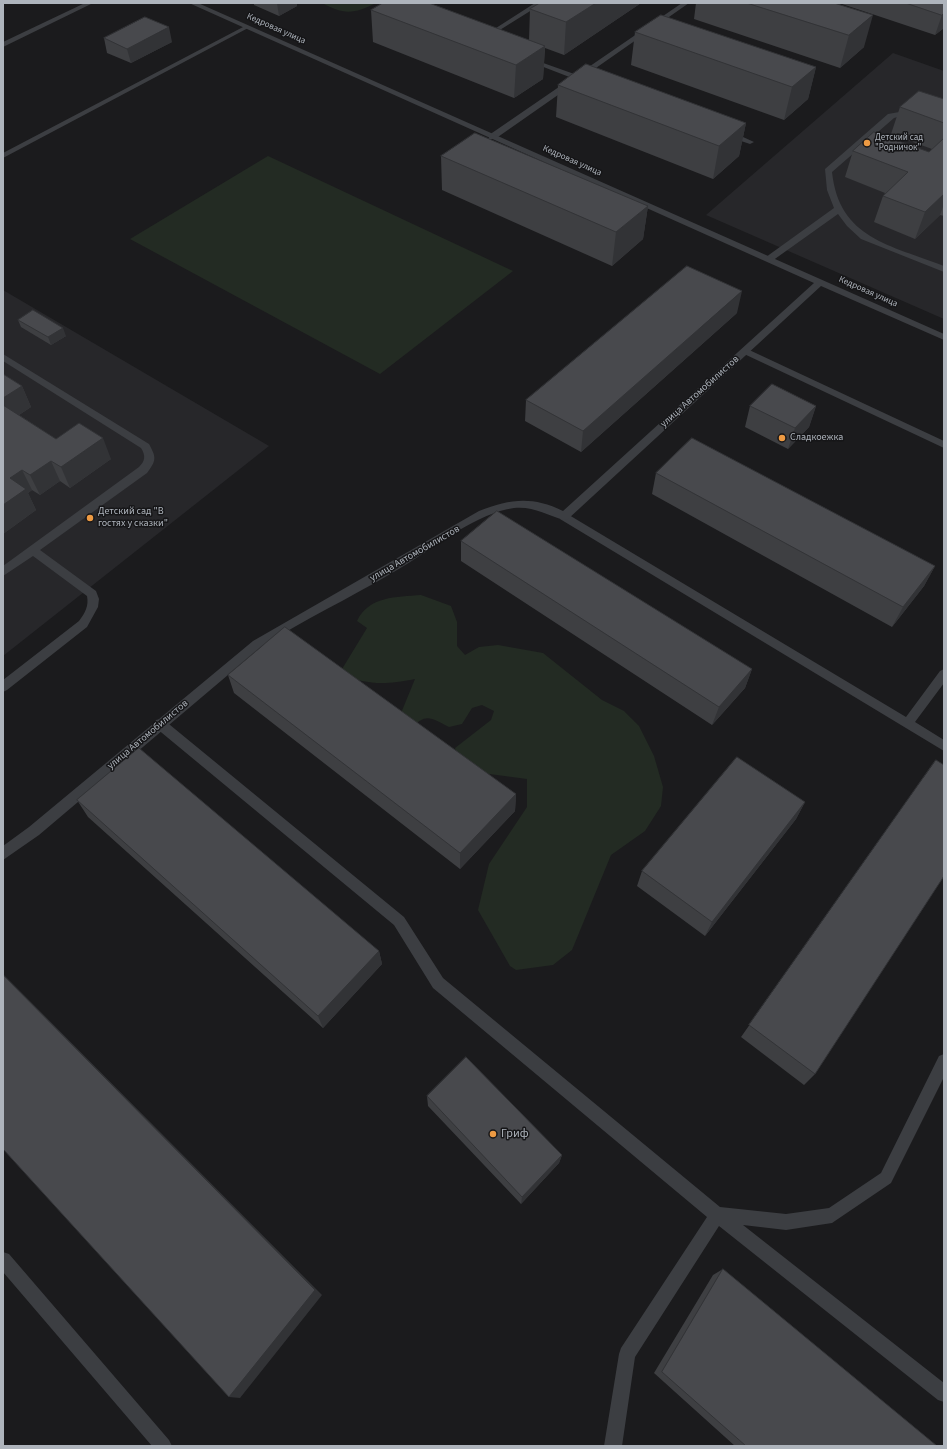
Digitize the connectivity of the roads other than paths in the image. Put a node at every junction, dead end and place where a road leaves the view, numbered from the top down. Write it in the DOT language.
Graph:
graph roads {
  1 [pos="90,3"];
  2 [pos="192,3"];
  3 [pos="540,3"];
  4 [pos="686,3"];
  5 [pos="247,27"];
  6 [pos="486,43"];
  7 [pos="3,45"];
  8 [pos="521,57"];
  9 [pos="577,78"];
  10 [pos="592,84"];
  11 [pos="944,113"];
  12 [pos="721,131"];
  13 [pos="492,137"];
  14 [pos="750,142"];
  15 [pos="3,156"];
  16 [pos="839,209"];
  17 [pos="769,259"];
  18 [pos="944,270"];
  19 [pos="820,282"];
  20 [pos="944,337"];
  21 [pos="745,351"];
  22 [pos="3,357"];
  23 [pos="944,444"];
  24 [pos="564,516"];
  25 [pos="32,550"];
  26 [pos="3,572"];
  27 [pos="944,674"];
  28 [pos="3,687"];
  29 [pos="160,724"];
  30 [pos="907,724"];
  31 [pos="944,746"];
  32 [pos="3,854"];
  33 [pos="944,1060"];
  34 [pos="717,1214"];
  35 [pos="3,1260"];
  36 [pos="944,1394"];
  37 [pos="163,1446"];
  38 [pos="613,1446"];
  1 -- 7 [label="street"];
  2 -- 5 [label="street, Кедровая улица"];
  3 -- 6 [label="street"];
  4 -- 9 [label="street"];
  5 -- 13 [label="street, Кедровая улица"];
  5 -- 15 [label="street"];
  8 -- 9 [label="street"];
  9 -- 10 [label="street"];
  9 -- 13 [label="street"];
  11 -- 16 [label="street"];
  12 -- 14 [label="street"];
  13 -- 17 [label="street, Кедровая улица"];
  16 -- 17 [label="street"];
  16 -- 18 [label="street"];
  17 -- 19 [label="street, Кедровая улица"];
  19 -- 20 [label="street, Кедровая улица"];
  19 -- 21 [label="street, улица Автомобилистов"];
  21 -- 23 [label="street"];
  21 -- 24 [label="street, улица Автомобилистов"];
  22 -- 25 [label="street"];
  24 -- 29 [label="street, улица Автомобилистов"];
  24 -- 30 [label="street"];
  25 -- 26 [label="street"];
  25 -- 28 [label="street"];
  27 -- 30 [label="street"];
  29 -- 32 [label="street, улица Автомобилистов"];
  29 -- 34 [label="street"];
  30 -- 31 [label="street"];
  33 -- 34 [label="street"];
  34 -- 36 [label="street"];
  34 -- 38 [label="street"];
  35 -- 37 [label="street"];
}
